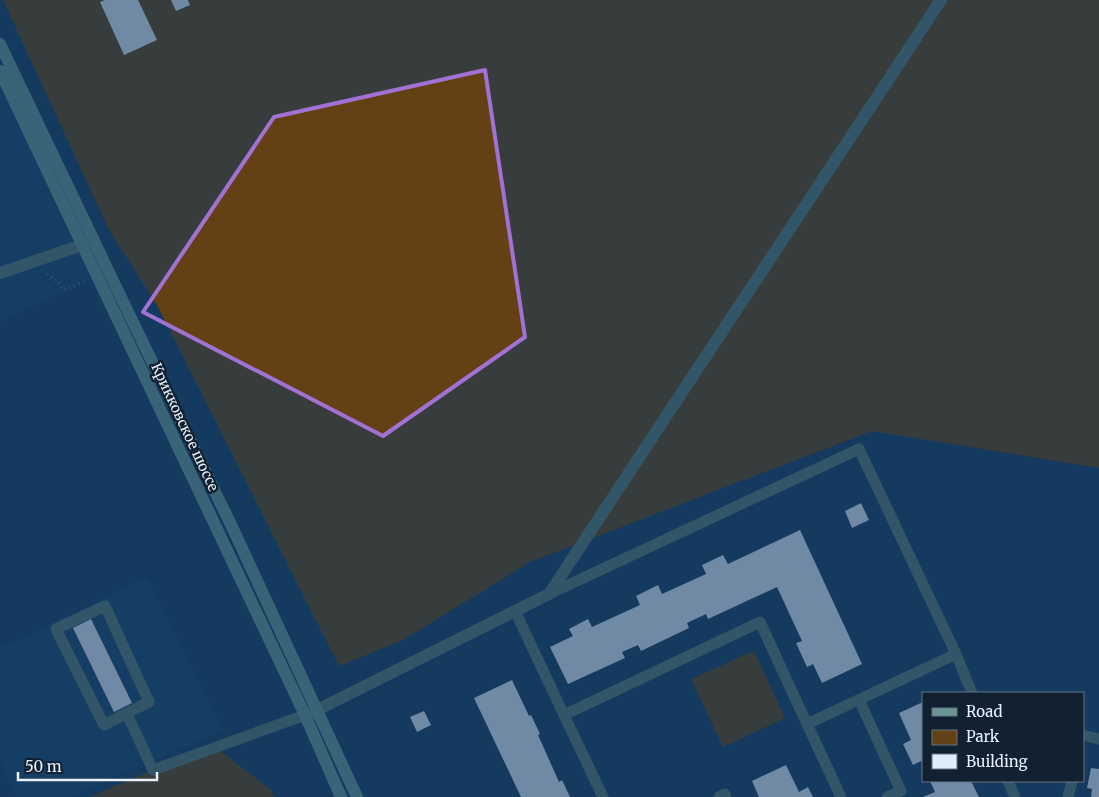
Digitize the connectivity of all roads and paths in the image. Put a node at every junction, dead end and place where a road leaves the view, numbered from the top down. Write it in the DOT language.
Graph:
graph roads {
  1 [pos="941,0"];
  2 [pos="0,44"];
  3 [pos="0,71"];
  4 [pos="82,245"];
  5 [pos="0,273"];
  6 [pos="549,594"];
  7 [pos="515,611"];
  8 [pos="956,654"];
  9 [pos="972,692"];
  10 [pos="859,700"];
  11 [pos="317,710"];
  12 [pos="127,714"];
  13 [pos="564,714"];
  14 [pos="305,716"];
  15 [pos="807,724"];
  16 [pos="1084,735"];
  17 [pos="1099,739"];
  18 [pos="1008,782"];
  19 [pos="1072,782"];
  20 [pos="341,797"];
  21 [pos="356,797"];
  22 [pos="602,797"];
  23 [pos="719,797"];
  24 [pos="726,797"];
  25 [pos="841,797"];
  26 [pos="887,797"];
  27 [pos="1015,797"];
  28 [pos="1068,797"];
  1 -- 6 [label="street"];
  2 -- 11 [label="main road"];
  3 -- 4 [label="main road, Крикковское шоссе"];
  4 -- 5 [label="street"];
  4 -- 14 [label="main road, Крикковское шоссе"];
  6 -- 7 [label="street"];
  6 -- 8 [label="lane"];
  7 -- 11 [label="street"];
  7 -- 13 [label="lane"];
  8 -- 9 [label="lane"];
  8 -- 10 [label="lane"];
  10 -- 15 [label="lane"];
  10 -- 26 [label="lane"];
  11 -- 14 [label="street"];
  11 -- 21 [label="main road"];
  12 -- 12 [label="lane"];
  12 -- 14 [label="lane"];
  13 -- 15 [label="lane"];
  13 -- 22 [label="lane"];
  14 -- 20 [label="main road, Крикковское шоссе"];
  15 -- 25 [label="lane"];
  16 -- 17 [label="lane"];
  18 -- 27 [label="lane"];
  19 -- 28 [label="lane"];
  23 -- 24 [label="lane"];
}
